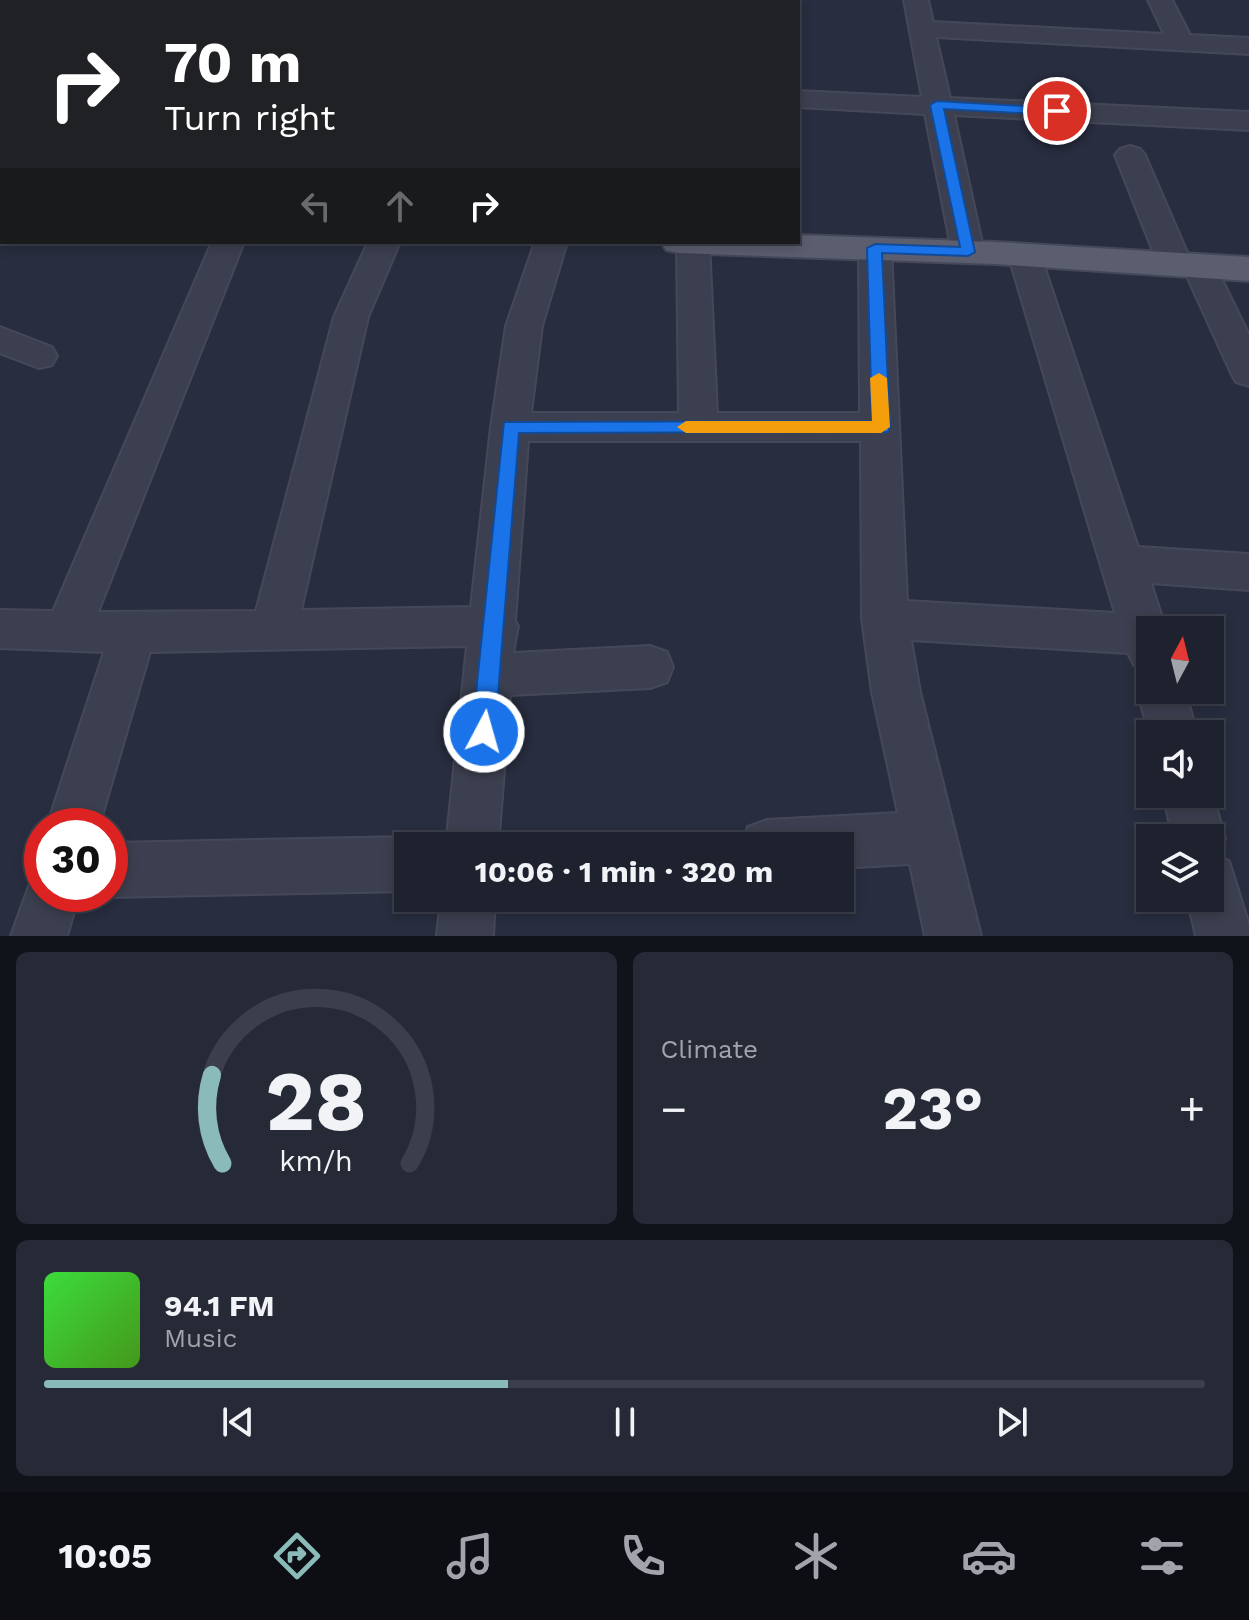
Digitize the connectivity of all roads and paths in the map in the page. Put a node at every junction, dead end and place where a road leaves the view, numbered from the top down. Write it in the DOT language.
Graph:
graph roads {
  1 [pos="916,0"];
  2 [pos="1160,0"];
  3 [pos="922,29"];
  4 [pos="1181,42"];
  5 [pos="1249,46"];
  6 [pos="800,99"];
  7 [pos="937,105"];
  8 [pos="1249,121"];
  9 [pos="1130,155"];
  10 [pos="227,244"];
  11 [pos="383,244"];
  12 [pos="550,244"];
  13 [pos="693,244"];
  14 [pos="769,244"];
  15 [pos="875,248"];
  16 [pos="968,252"];
  17 [pos="1024,254"];
  18 [pos="1187,265"];
  19 [pos="1249,269"];
  20 [pos="0,339"];
  21 [pos="39,356"];
  22 [pos="1249,373"];
  23 [pos="510,427"];
  24 [pos="698,427"];
  25 [pos="881,427"];
  26 [pos="1122,564"];
  27 [pos="1249,572"];
  28 [pos="1138,616"];
  29 [pos="885,619"];
  30 [pos="495,626"];
  31 [pos="0,629"];
  32 [pos="273,631"];
  33 [pos="67,632"];
  34 [pos="133,633"];
  35 [pos="1136,642"];
  36 [pos="650,667"];
  37 [pos="489,675"];
  38 [pos="79,808"];
  39 [pos="473,832"];
  40 [pos="930,837"];
  41 [pos="854,841"];
  42 [pos="394,864"];
  43 [pos="128,870"];
  44 [pos="46,912"];
  45 [pos="467,912"];
  46 [pos="1218,912"];
  47 [pos="39,936"];
  48 [pos="465,936"];
  49 [pos="953,936"];
  50 [pos="1224,936"];
  1 -- 3 [label="street"];
  2 -- 4 [label="street"];
  3 -- 4 [label="street"];
  3 -- 7 [label="street"];
  4 -- 5 [label="street"];
  6 -- 7 [label="street"];
  7 -- 8 [label="street"];
  7 -- 16 [label="street"];
  9 -- 18 [label="street"];
  10 -- 33 [label="street"];
  11 -- 32 [label="street"];
  12 -- 23 [label="street"];
  13 -- 24 [label="street"];
  14 -- 15 [label="main road"];
  15 -- 16 [label="main road"];
  15 -- 25 [label="street"];
  16 -- 17 [label="main road"];
  17 -- 18 [label="main road"];
  17 -- 26 [label="street"];
  18 -- 19 [label="main road"];
  18 -- 22 [label="street"];
  20 -- 21 [label="street"];
  23 -- 24 [label="street"];
  23 -- 30 [label="street"];
  24 -- 25 [label="street"];
  25 -- 29 [label="street"];
  26 -- 27 [label="street"];
  26 -- 28 [label="street"];
  29 -- 35 [label="street"];
  29 -- 40 [label="street"];
  30 -- 32 [label="street"];
  30 -- 37 [label="street"];
  31 -- 33 [label="street"];
  32 -- 34 [label="street"];
  33 -- 34 [label="street"];
  34 -- 38 [label="street"];
  36 -- 37 [label="street"];
  37 -- 39 [label="street"];
  40 -- 41 [label="street"];
  40 -- 49 [label="street"];
  42 -- 43 [label="street"];
  44 -- 47 [label="street"];
  45 -- 48 [label="street"];
  46 -- 50 [label="street"];
}
